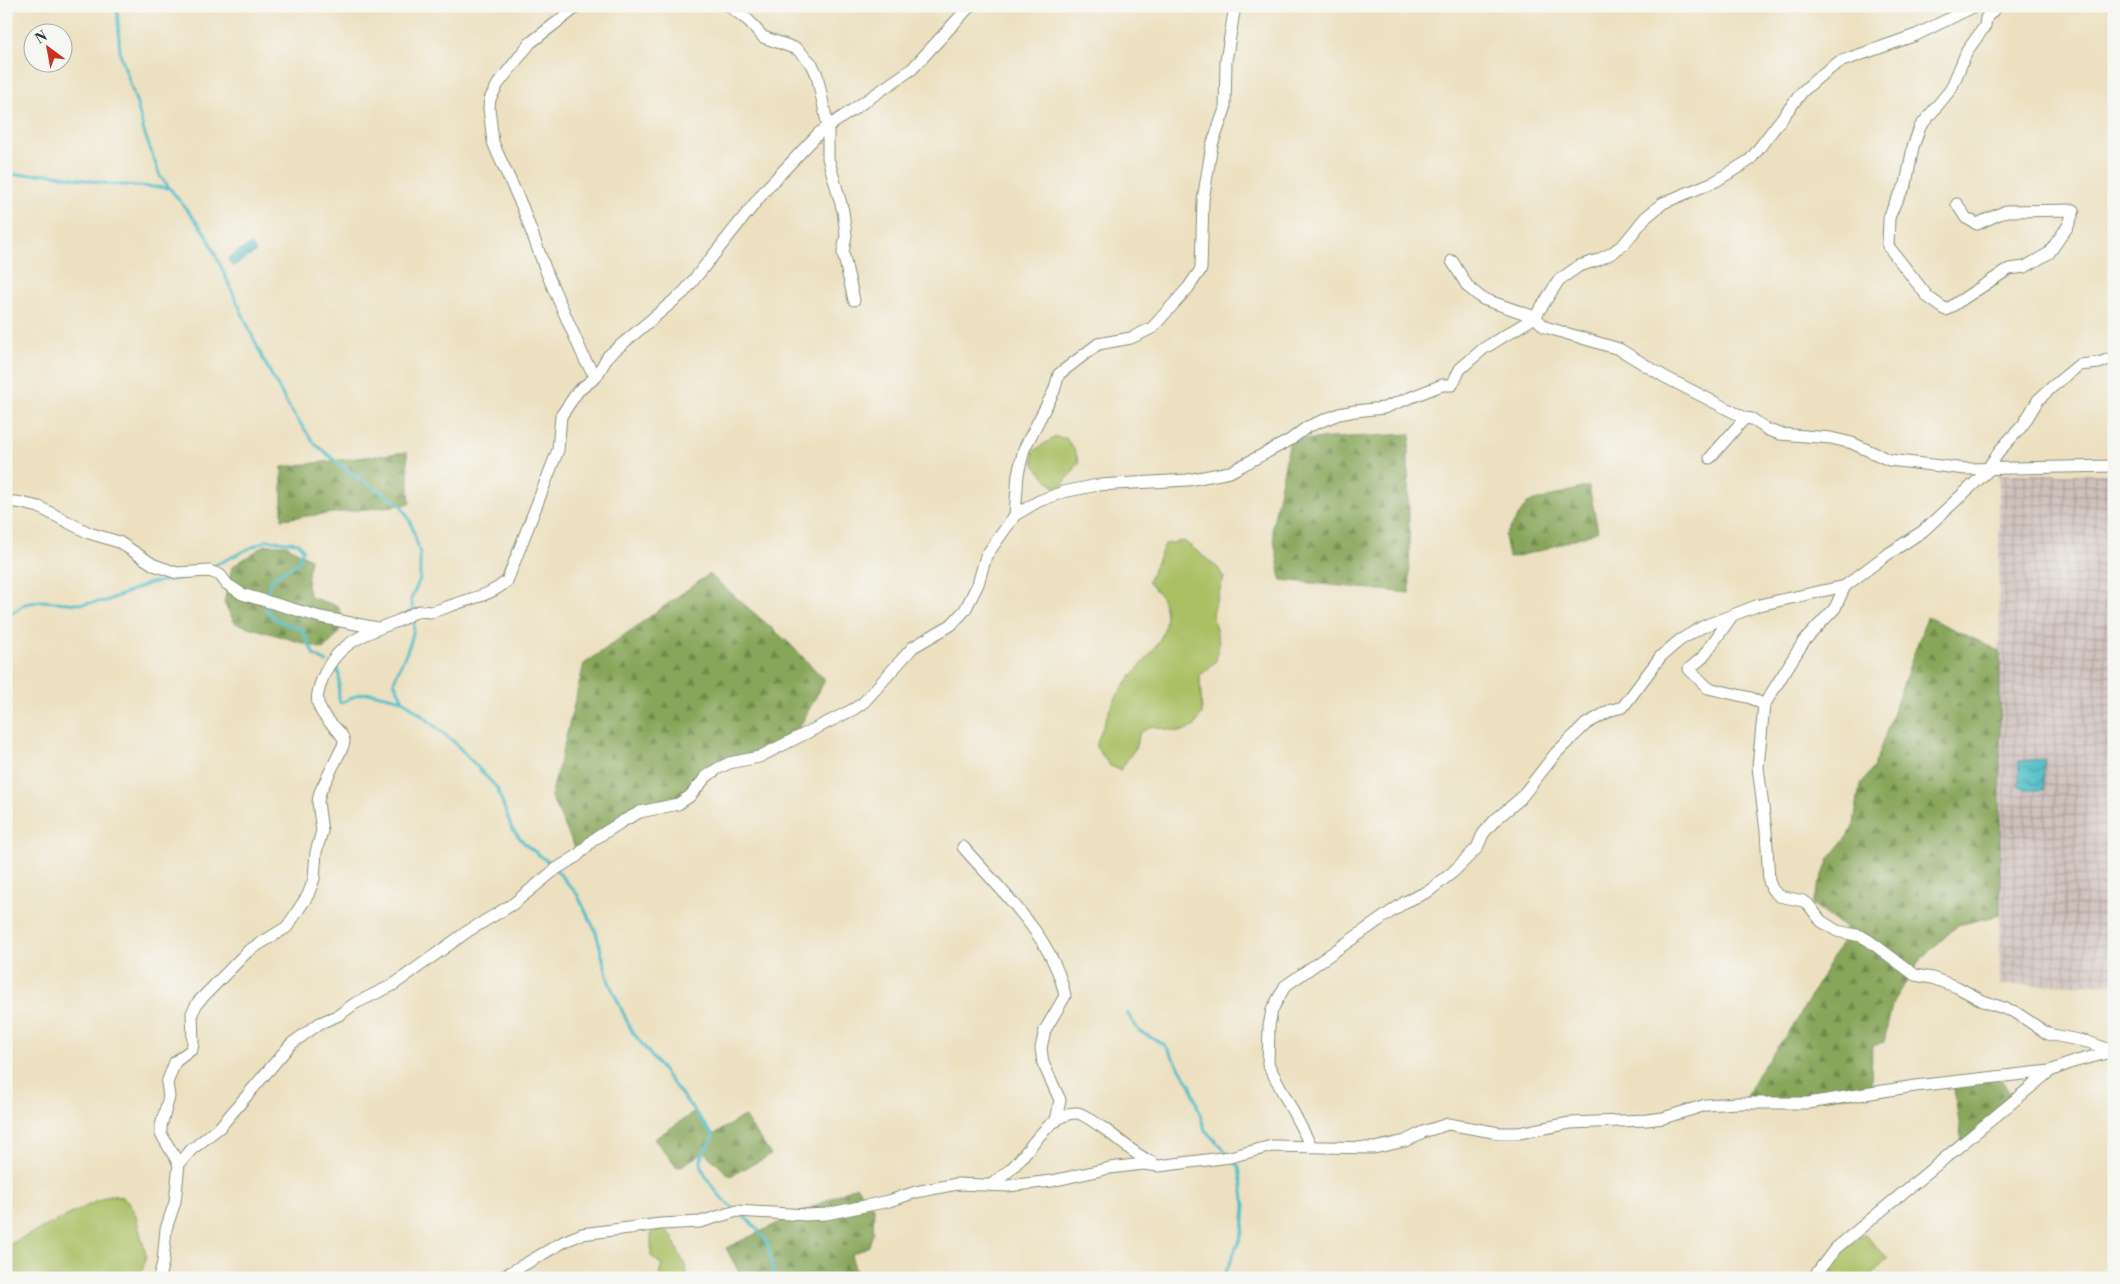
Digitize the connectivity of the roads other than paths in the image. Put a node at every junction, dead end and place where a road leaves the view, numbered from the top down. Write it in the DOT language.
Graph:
graph roads {
  1 [pos="578,6"];
  2 [pos="730,6"];
  3 [pos="970,6"];
  4 [pos="1235,6"];
  5 [pos="1975,6"];
  6 [pos="1997,6"];
  7 [pos="828,127"];
  8 [pos="1956,204"];
  9 [pos="1452,261"];
  10 [pos="854,300"];
  11 [pos="1534,317"];
  12 [pos="2114,357"];
  13 [pos="596,377"];
  14 [pos="1745,418"];
  15 [pos="1710,458"];
  16 [pos="2114,466"];
  17 [pos="1989,468"];
  18 [pos="6,502"];
  19 [pos="1015,515"];
  20 [pos="1845,586"];
  21 [pos="1732,616"];
  22 [pos="377,628"];
  23 [pos="1764,706"];
  24 [pos="963,847"];
  25 [pos="2114,1051"];
  26 [pos="2050,1071"];
  27 [pos="1056,1121"];
  28 [pos="1311,1146"];
  29 [pos="178,1164"];
  30 [pos="1159,1166"];
  31 [pos="991,1185"];
  32 [pos="159,1278"];
  33 [pos="501,1278"];
  34 [pos="1813,1278"];
  1 -- 13 [label="street"];
  2 -- 7 [label="street"];
  3 -- 7 [label="street"];
  4 -- 19 [label="street"];
  5 -- 11 [label="street"];
  6 -- 8 [label="street"];
  7 -- 10 [label="street"];
  7 -- 13 [label="street"];
  9 -- 11 [label="street"];
  11 -- 14 [label="street"];
  11 -- 19 [label="street"];
  12 -- 17 [label="street"];
  13 -- 22 [label="street"];
  14 -- 15 [label="street"];
  14 -- 17 [label="street"];
  16 -- 17 [label="street"];
  17 -- 20 [label="street"];
  18 -- 22 [label="street"];
  19 -- 29 [label="street"];
  20 -- 21 [label="street"];
  20 -- 23 [label="street"];
  21 -- 23 [label="street"];
  21 -- 28 [label="street"];
  22 -- 29 [label="street"];
  23 -- 25 [label="street"];
  24 -- 27 [label="street"];
  25 -- 26 [label="street"];
  26 -- 28 [label="street"];
  26 -- 34 [label="street"];
  27 -- 30 [label="street"];
  27 -- 31 [label="street"];
  28 -- 30 [label="street"];
  29 -- 32 [label="street"];
  30 -- 31 [label="street"];
  31 -- 33 [label="street"];
}
